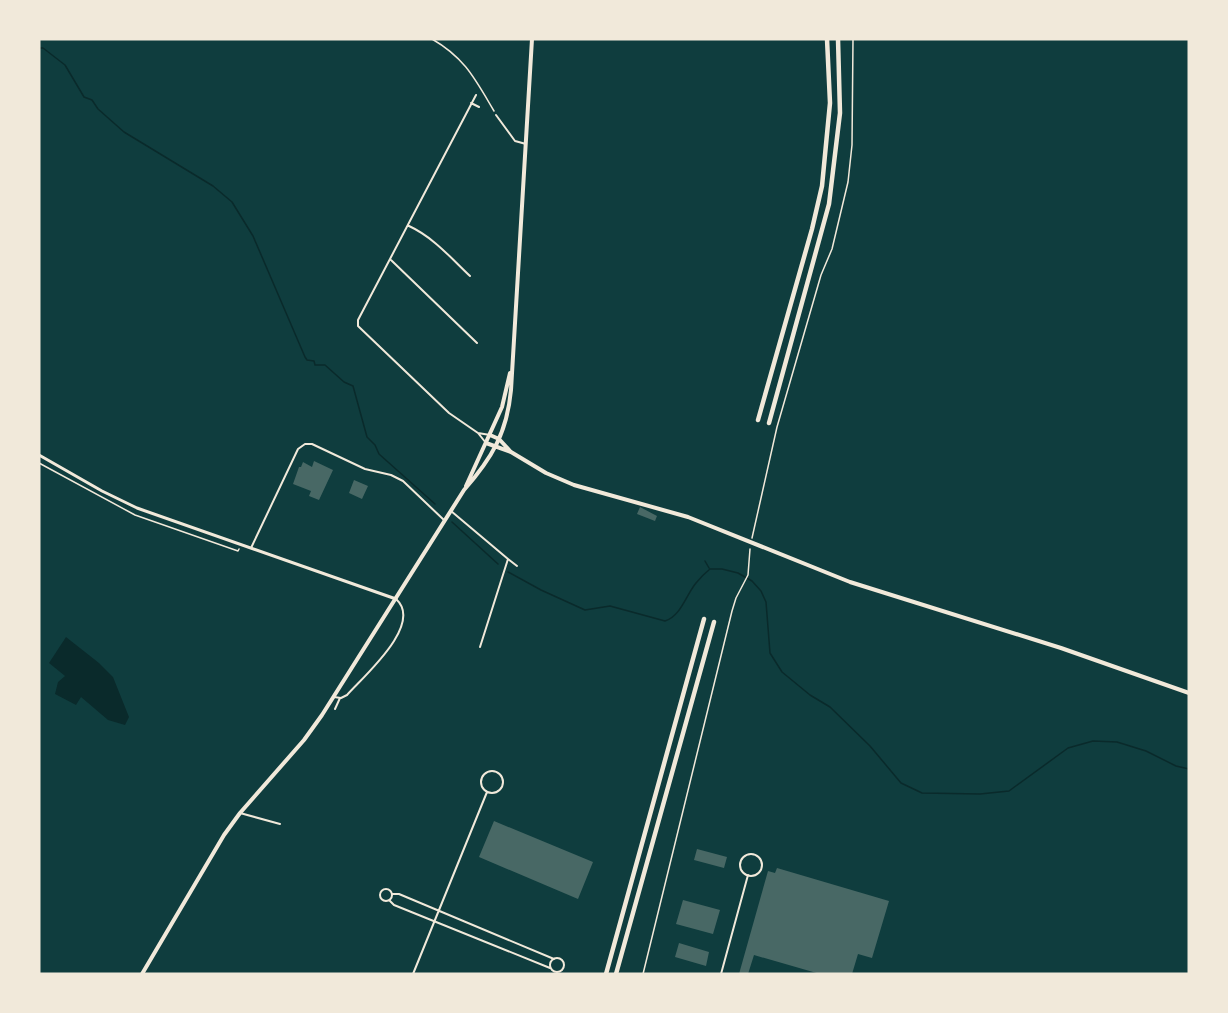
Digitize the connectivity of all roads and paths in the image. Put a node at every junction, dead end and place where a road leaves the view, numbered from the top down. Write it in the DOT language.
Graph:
graph roads {
  1 [pos="432,39"];
  2 [pos="532,39"];
  3 [pos="827,39"];
  4 [pos="838,39"];
  5 [pos="853,39"];
  6 [pos="476,95"];
  7 [pos="471,103"];
  8 [pos="479,107"];
  9 [pos="496,115"];
  10 [pos="526,144"];
  11 [pos="409,226"];
  12 [pos="391,260"];
  13 [pos="470,276"];
  14 [pos="477,343"];
  15 [pos="513,361"];
  16 [pos="759,420"];
  17 [pos="769,423"];
  18 [pos="478,433"];
  19 [pos="490,435"];
  20 [pos="500,439"];
  21 [pos="486,443"];
  22 [pos="495,448"];
  23 [pos="511,452"];
  24 [pos="39,455"];
  25 [pos="464,490"];
  26 [pos="452,510"];
  27 [pos="445,521"];
  28 [pos="751,542"];
  29 [pos="250,548"];
  30 [pos="508,559"];
  31 [pos="517,566"];
  32 [pos="396,599"];
  33 [pos="704,619"];
  34 [pos="714,622"];
  35 [pos="480,647"];
  36 [pos="1189,693"];
  37 [pos="333,697"];
  38 [pos="341,698"];
  39 [pos="335,709"];
  40 [pos="487,792"];
  41 [pos="240,813"];
  42 [pos="280,824"];
  43 [pos="748,875"];
  44 [pos="392,894"];
  45 [pos="389,900"];
  46 [pos="439,911"];
  47 [pos="434,921"];
  48 [pos="554,959"];
  49 [pos="550,968"];
  50 [pos="142,974"];
  51 [pos="413,974"];
  52 [pos="606,974"];
  53 [pos="616,974"];
  54 [pos="643,974"];
  55 [pos="721,974"];
  1 -- 9 [label="path"];
  2 -- 10 [label="main road"];
  3 -- 16 [label="highway"];
  4 -- 17 [label="highway"];
  5 -- 28 [label="path"];
  6 -- 7 [label="street"];
  7 -- 8 [label="street"];
  7 -- 11 [label="street"];
  9 -- 10 [label="street"];
  10 -- 15 [label="main road"];
  11 -- 12 [label="street"];
  11 -- 13 [label="street"];
  12 -- 14 [label="street"];
  12 -- 18 [label="street"];
  15 -- 19 [label="main road"];
  15 -- 20 [label="main road"];
  18 -- 19 [label="street"];
  18 -- 21 [label="street"];
  19 -- 20 [label="main road"];
  19 -- 21 [label="main road"];
  20 -- 22 [label="main road"];
  20 -- 23 [label="main road"];
  21 -- 22 [label="main road"];
  21 -- 25 [label="main road"];
  22 -- 23 [label="main road"];
  22 -- 25 [label="main road"];
  23 -- 28 [label="main road"];
  24 -- 29 [label="street"];
  25 -- 26 [label="main road"];
  26 -- 27 [label="main road"];
  26 -- 30 [label="street"];
  27 -- 29 [label="street"];
  27 -- 32 [label="main road"];
  28 -- 36 [label="main road"];
  28 -- 54 [label="path"];
  29 -- 32 [label="street"];
  30 -- 31 [label="street"];
  30 -- 35 [label="street"];
  32 -- 37 [label="main road"];
  32 -- 38 [label="street"];
  33 -- 52 [label="highway"];
  34 -- 53 [label="highway"];
  37 -- 38 [label="street"];
  37 -- 41 [label="main road"];
  38 -- 39 [label="street"];
  40 -- 40 [label="street"];
  40 -- 46 [label="street"];
  41 -- 42 [label="street"];
  41 -- 50 [label="main road"];
  43 -- 43 [label="street"];
  43 -- 55 [label="street"];
  44 -- 45 [label="street"];
  44 -- 45 [label="street"];
  44 -- 46 [label="street"];
  45 -- 47 [label="street"];
  46 -- 47 [label="street"];
  46 -- 48 [label="street"];
  47 -- 49 [label="street"];
  47 -- 51 [label="street"];
  48 -- 49 [label="street"];
  48 -- 49 [label="street"];
}
